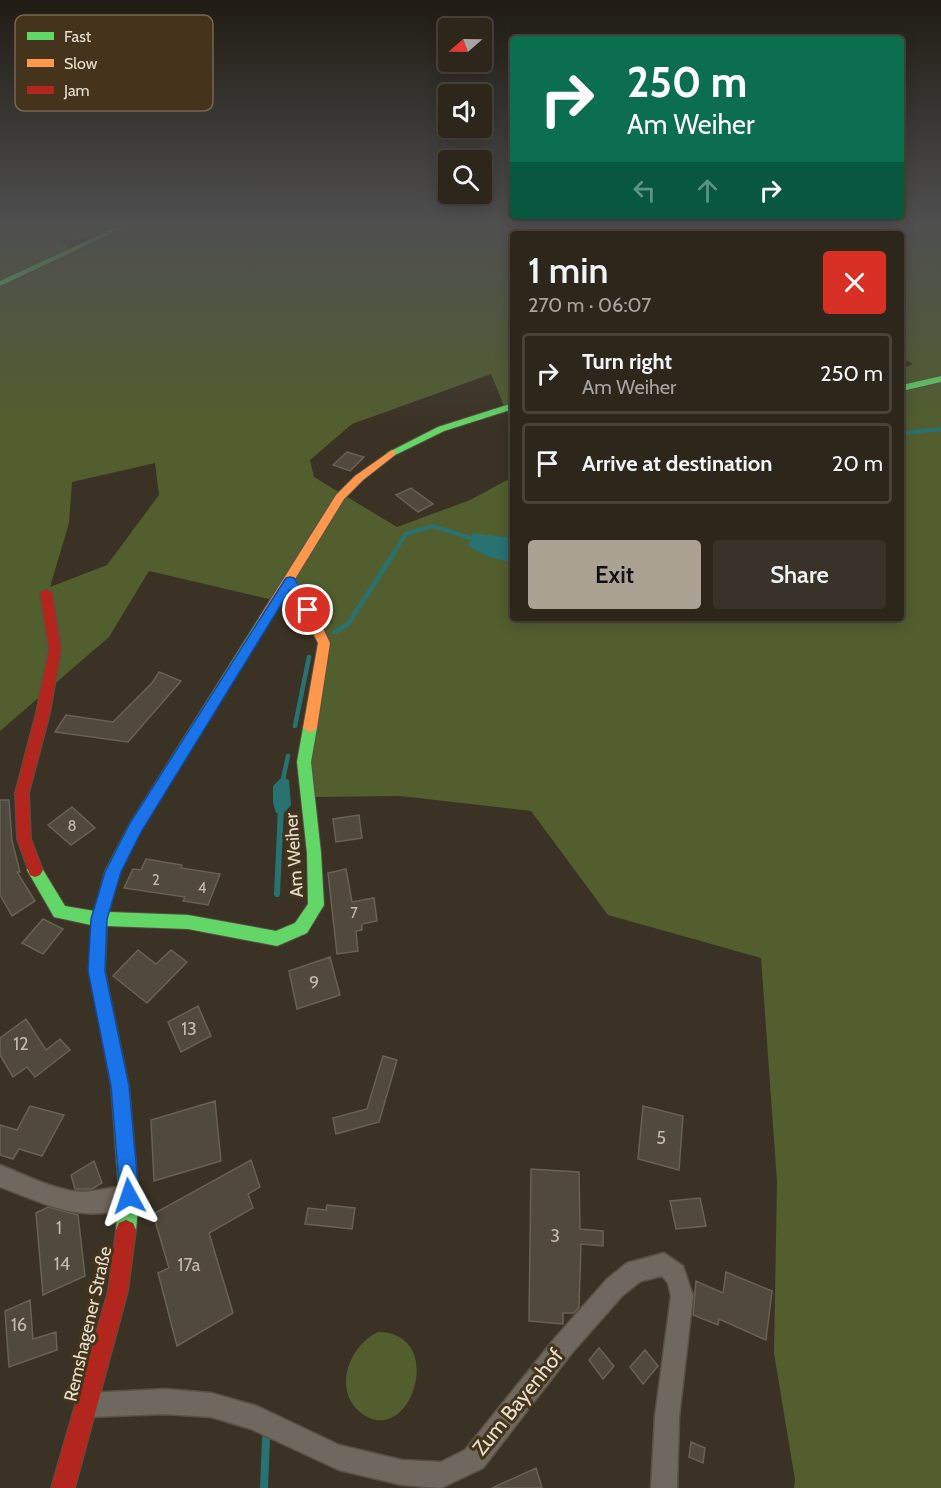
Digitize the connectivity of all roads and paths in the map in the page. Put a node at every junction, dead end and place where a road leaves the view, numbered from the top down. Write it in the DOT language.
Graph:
graph roads {
  1 [pos="941,379"];
  2 [pos="904,388"];
  3 [pos="510,407"];
  4 [pos="290,580"];
  5 [pos="46,593"];
  6 [pos="99,919"];
  7 [pos="0,1176"];
  8 [pos="129,1196"];
  9 [pos="88,1405"];
  10 [pos="63,1488"];
  11 [pos="664,1488"];
  1 -- 2 [label="street"];
  3 -- 4 [label="street, Remshagener Straße"];
  4 -- 6 [label="street, Remshagener Straße"];
  4 -- 6 [label="street, Am Weiher"];
  5 -- 6 [label="street, Am Weiher"];
  6 -- 8 [label="street, Remshagener Straße"];
  7 -- 8 [label="street"];
  8 -- 9 [label="street, Remshagener Straße"];
  9 -- 10 [label="street, Remshagener Straße"];
  9 -- 11 [label="street, Zum Bayenhof"];
}
